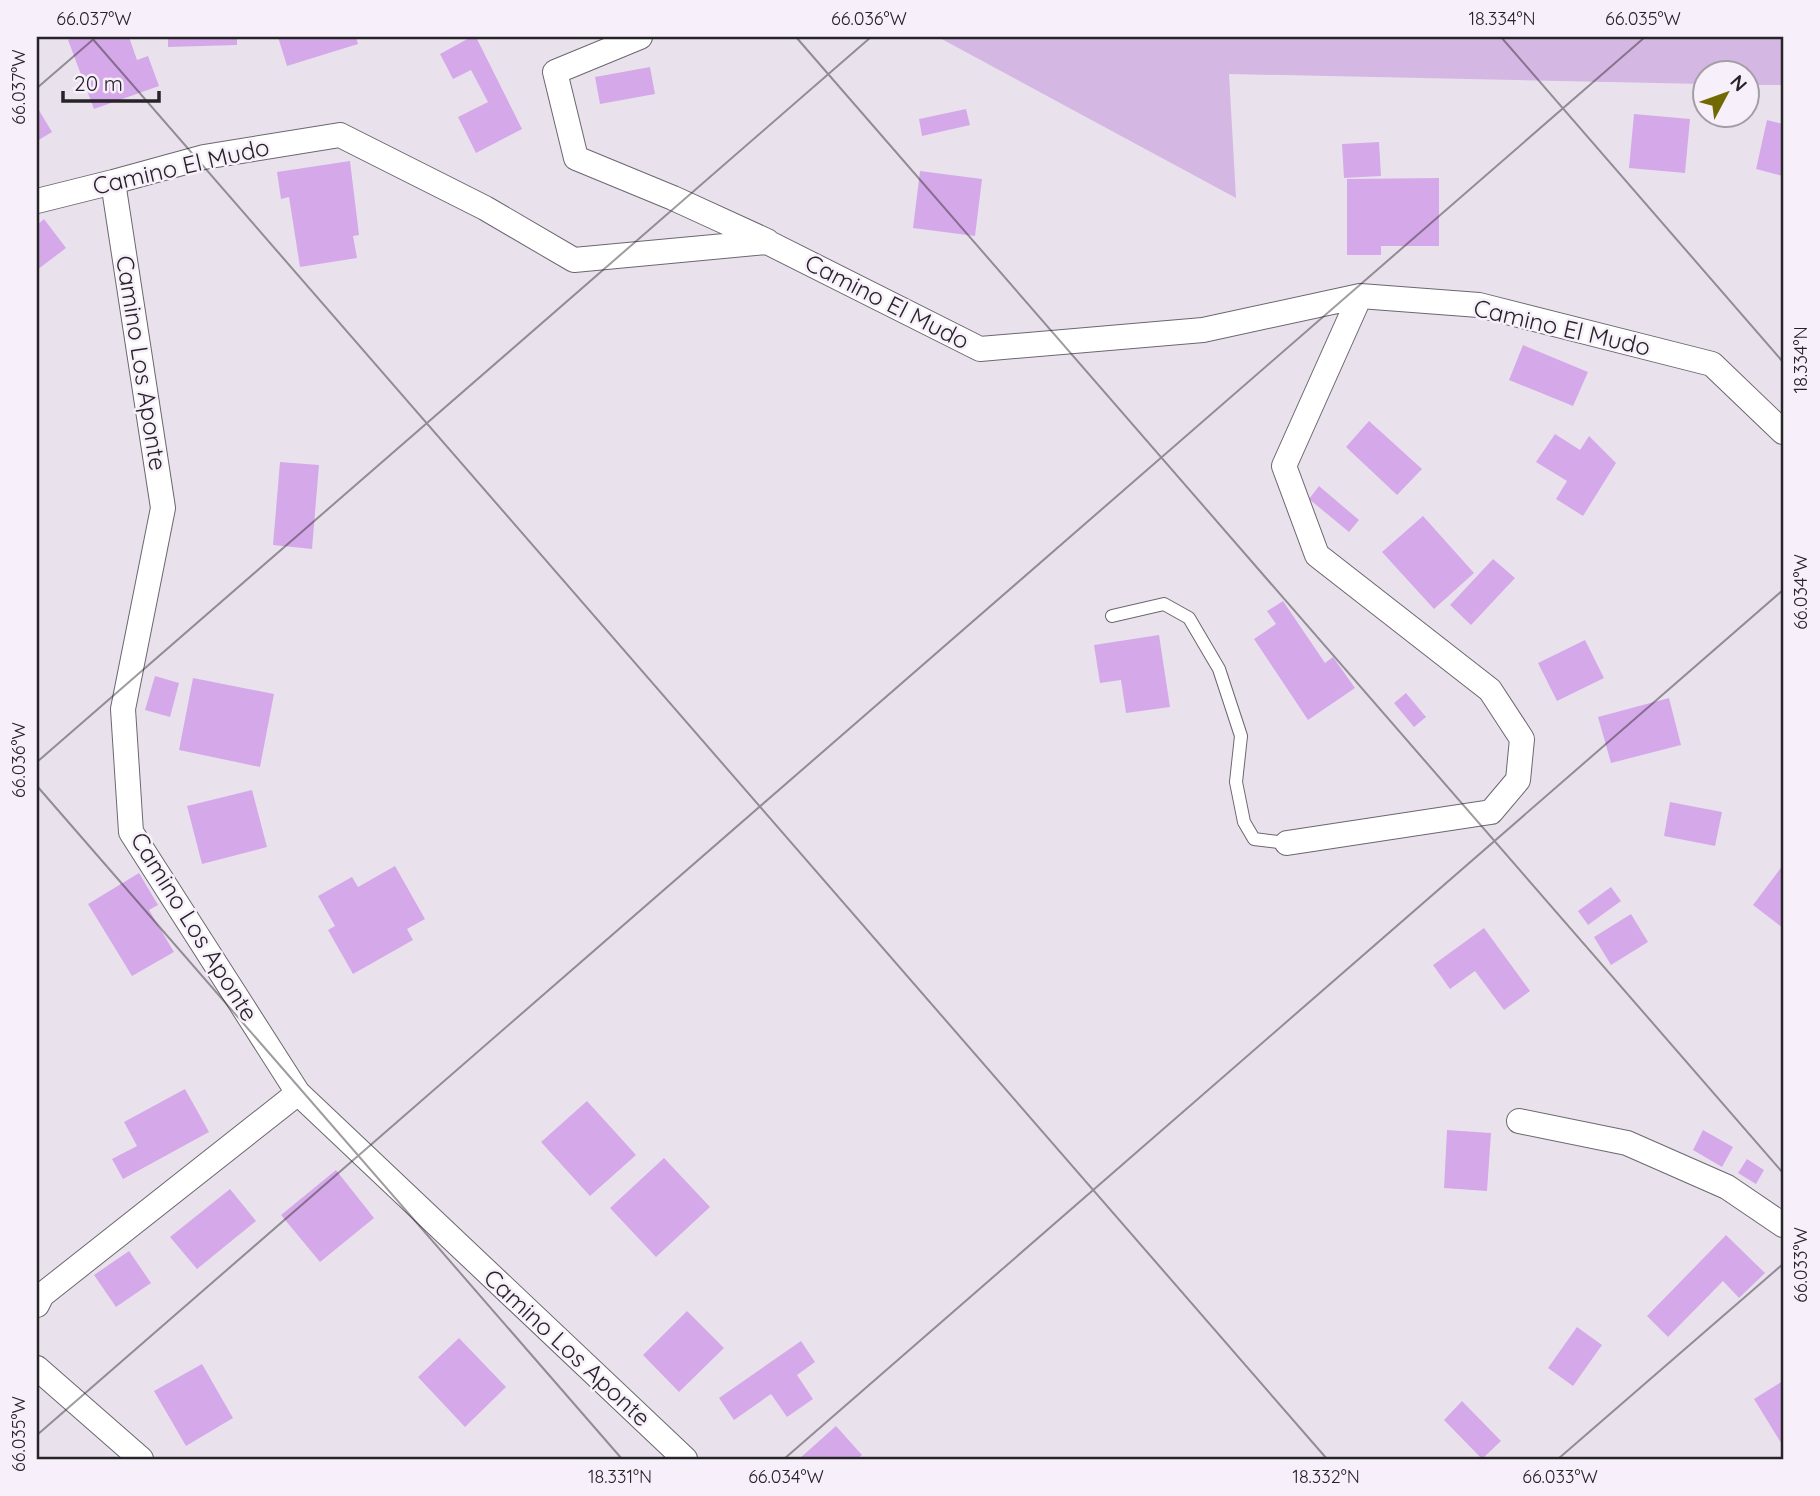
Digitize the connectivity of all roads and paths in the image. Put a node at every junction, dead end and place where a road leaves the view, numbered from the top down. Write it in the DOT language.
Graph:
graph roads {
  1 [pos="640,37"];
  2 [pos="113,182"];
  3 [pos="37,201"];
  4 [pos="767,242"];
  5 [pos="1360,296"];
  6 [pos="1783,432"];
  7 [pos="1112,616"];
  8 [pos="1287,844"];
  9 [pos="298,1093"];
  10 [pos="1519,1121"];
  11 [pos="1783,1225"];
  12 [pos="37,1305"];
  13 [pos="37,1368"];
  14 [pos="141,1459"];
  15 [pos="685,1459"];
  1 -- 4 [label="street"];
  2 -- 3 [label="street, Camino El Mudo"];
  2 -- 4 [label="street, Camino El Mudo"];
  2 -- 9 [label="street, Camino Los Aponte"];
  4 -- 5 [label="street, Camino El Mudo"];
  5 -- 6 [label="street, Camino El Mudo"];
  5 -- 8 [label="street"];
  7 -- 8 [label="lane"];
  9 -- 12 [label="street"];
  9 -- 15 [label="street, Camino Los Aponte"];
  10 -- 11 [label="street"];
  13 -- 14 [label="street"];
}
